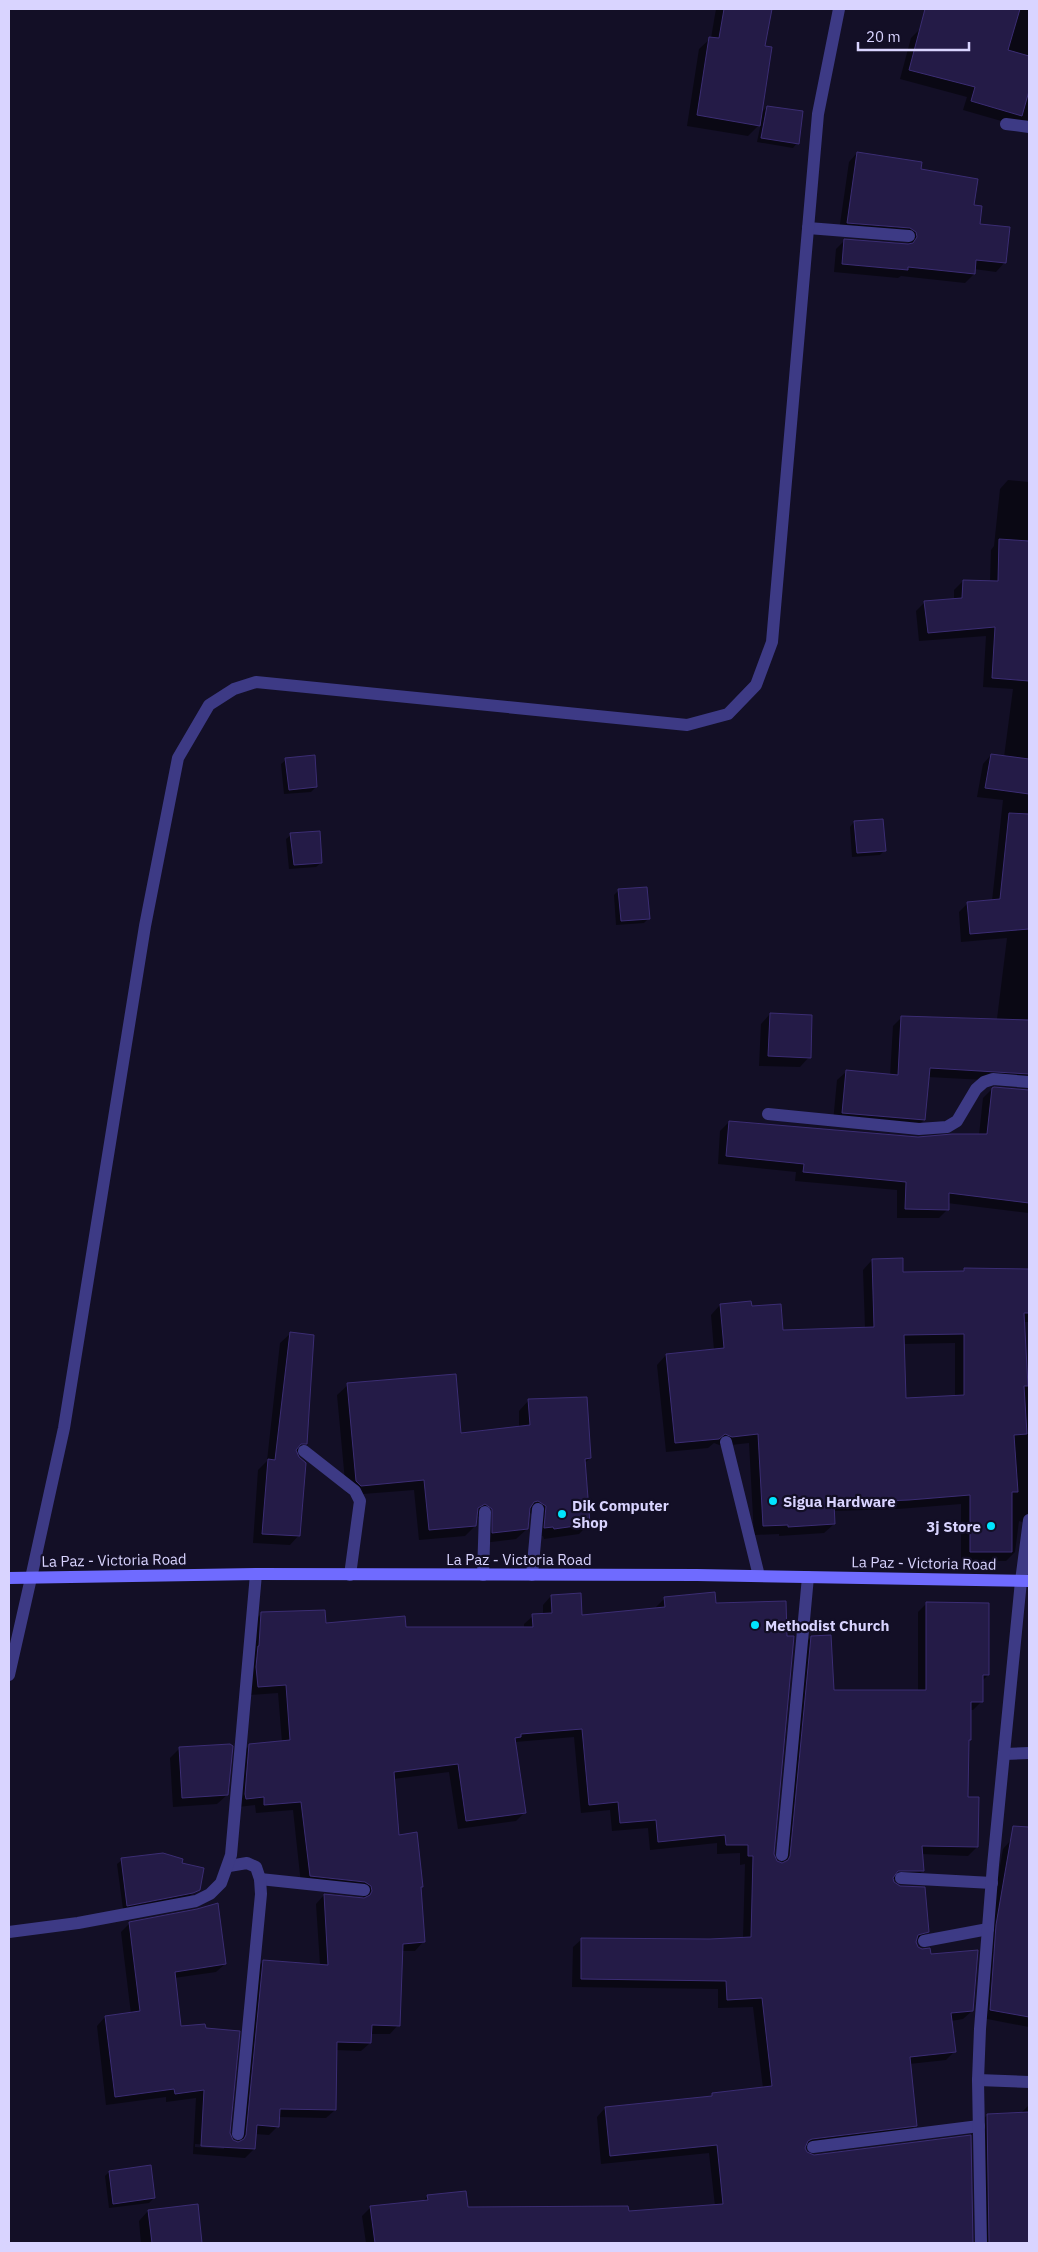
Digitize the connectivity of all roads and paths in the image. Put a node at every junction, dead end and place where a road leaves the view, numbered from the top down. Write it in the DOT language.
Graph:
graph roads {
  1 [pos="839,9"];
  2 [pos="1006,124"];
  3 [pos="1029,127"];
  4 [pos="808,228"];
  5 [pos="909,236"];
  6 [pos="1029,1082"];
  7 [pos="768,1114"];
  8 [pos="726,1442"];
  9 [pos="304,1451"];
  10 [pos="538,1509"];
  11 [pos="485,1512"];
  12 [pos="1029,1520"];
  13 [pos="256,1574"];
  14 [pos="350,1575"];
  15 [pos="483,1575"];
  16 [pos="532,1575"];
  17 [pos="758,1576"];
  18 [pos="808,1577"];
  19 [pos="9,1578"];
  20 [pos="31,1578"];
  21 [pos="1025,1581"];
  22 [pos="9,1675"];
  23 [pos="1029,1753"];
  24 [pos="1004,1754"];
  25 [pos="782,1855"];
  26 [pos="229,1866"];
  27 [pos="260,1878"];
  28 [pos="901,1878"];
  29 [pos="992,1884"];
  30 [pos="364,1890"];
  31 [pos="988,1930"];
  32 [pos="9,1932"];
  33 [pos="924,1941"];
  34 [pos="978,2080"];
  35 [pos="1029,2082"];
  36 [pos="979,2126"];
  37 [pos="238,2134"];
  38 [pos="813,2146"];
  39 [pos="981,2243"];
  1 -- 4 [label="street"];
  2 -- 3 [label="street"];
  4 -- 5 [label="street"];
  4 -- 20 [label="street"];
  6 -- 7 [label="street"];
  8 -- 17 [label="street"];
  9 -- 14 [label="street"];
  10 -- 16 [label="street"];
  11 -- 15 [label="street"];
  12 -- 21 [label="street"];
  13 -- 14 [label="main road, La Paz - Victoria Road"];
  13 -- 20 [label="main road, La Paz - Victoria Road"];
  13 -- 26 [label="street"];
  14 -- 15 [label="main road, La Paz - Victoria Road"];
  15 -- 16 [label="main road, La Paz - Victoria Road"];
  16 -- 17 [label="main road, La Paz - Victoria Road"];
  17 -- 18 [label="main road, La Paz - Victoria Road"];
  18 -- 21 [label="main road, La Paz - Victoria Road"];
  18 -- 25 [label="street"];
  19 -- 20 [label="main road, La Paz - Victoria Road"];
  20 -- 22 [label="street"];
  21 -- 24 [label="street"];
  23 -- 24 [label="street"];
  24 -- 29 [label="street"];
  26 -- 27 [label="street"];
  26 -- 32 [label="street"];
  27 -- 30 [label="street"];
  27 -- 37 [label="street"];
  28 -- 29 [label="street"];
  29 -- 31 [label="street"];
  31 -- 33 [label="street"];
  31 -- 34 [label="street"];
  34 -- 35 [label="street"];
  34 -- 36 [label="street"];
  36 -- 38 [label="street"];
  36 -- 39 [label="street"];
}
